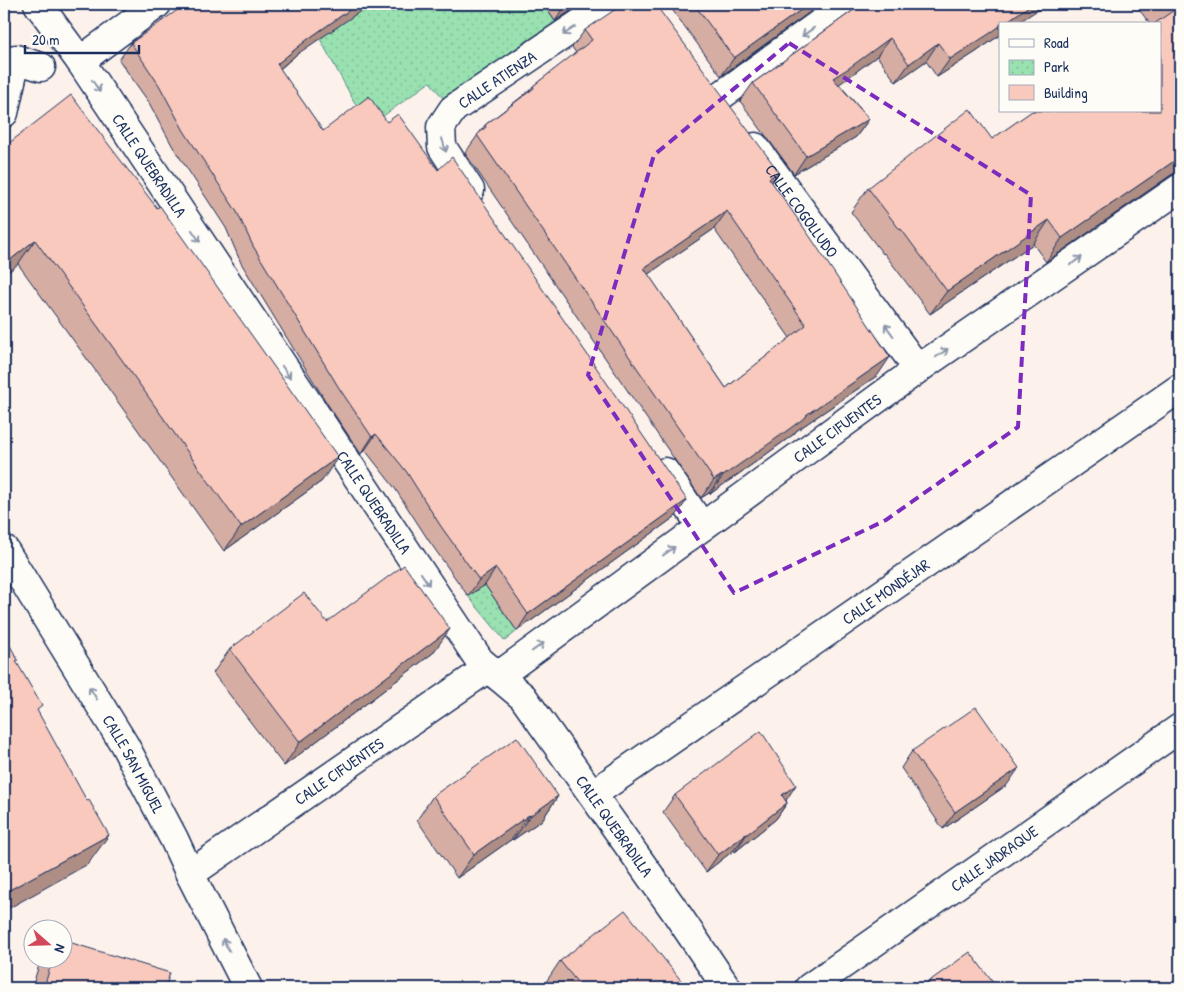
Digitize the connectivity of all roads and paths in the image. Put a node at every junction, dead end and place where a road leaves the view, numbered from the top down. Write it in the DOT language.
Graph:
graph roads {
  1 [pos="38,4"];
  2 [pos="157,4"];
  3 [pos="609,4"];
  4 [pos="847,4"];
  5 [pos="80,61"];
  6 [pos="41,67"];
  7 [pos="4,113"];
  8 [pos="1180,188"];
  9 [pos="485,211"];
  10 [pos="918,369"];
  11 [pos="1180,388"];
  12 [pos="652,454"];
  13 [pos="702,527"];
  14 [pos="4,549"];
  15 [pos="494,672"];
  16 [pos="1180,728"];
  17 [pos="593,794"];
  18 [pos="190,874"];
  19 [pos="248,988"];
  20 [pos="727,988"];
  21 [pos="808,988"];
  1 -- 5 [label="street, CALLE QUEBRADILLA"];
  2 -- 5 [label="street"];
  3 -- 9 [label="street, CALLE ATIENZA, one-way"];
  4 -- 10 [label="street, CALLE COGOLLUDO"];
  5 -- 15 [label="street, CALLE QUEBRADILLA, one-way"];
  6 -- 7 [label="street"];
  10 -- 8 [label="street, CALLE CIFUENTES, one-way"];
  10 -- 13 [label="street, CALLE CIFUENTES"];
  11 -- 17 [label="street, CALLE MONDÉJAR"];
  12 -- 13 [label="street"];
  15 -- 13 [label="street, CALLE CIFUENTES, one-way"];
  18 -- 14 [label="street, CALLE SAN MIGUEL, one-way"];
  15 -- 17 [label="street, CALLE QUEBRADILLA"];
  15 -- 18 [label="street, CALLE CIFUENTES"];
  16 -- 21 [label="street, CALLE JADRAQUE"];
  17 -- 20 [label="street, CALLE QUEBRADILLA"];
  19 -- 18 [label="street, CALLE SAN MIGUEL, one-way"];
}
